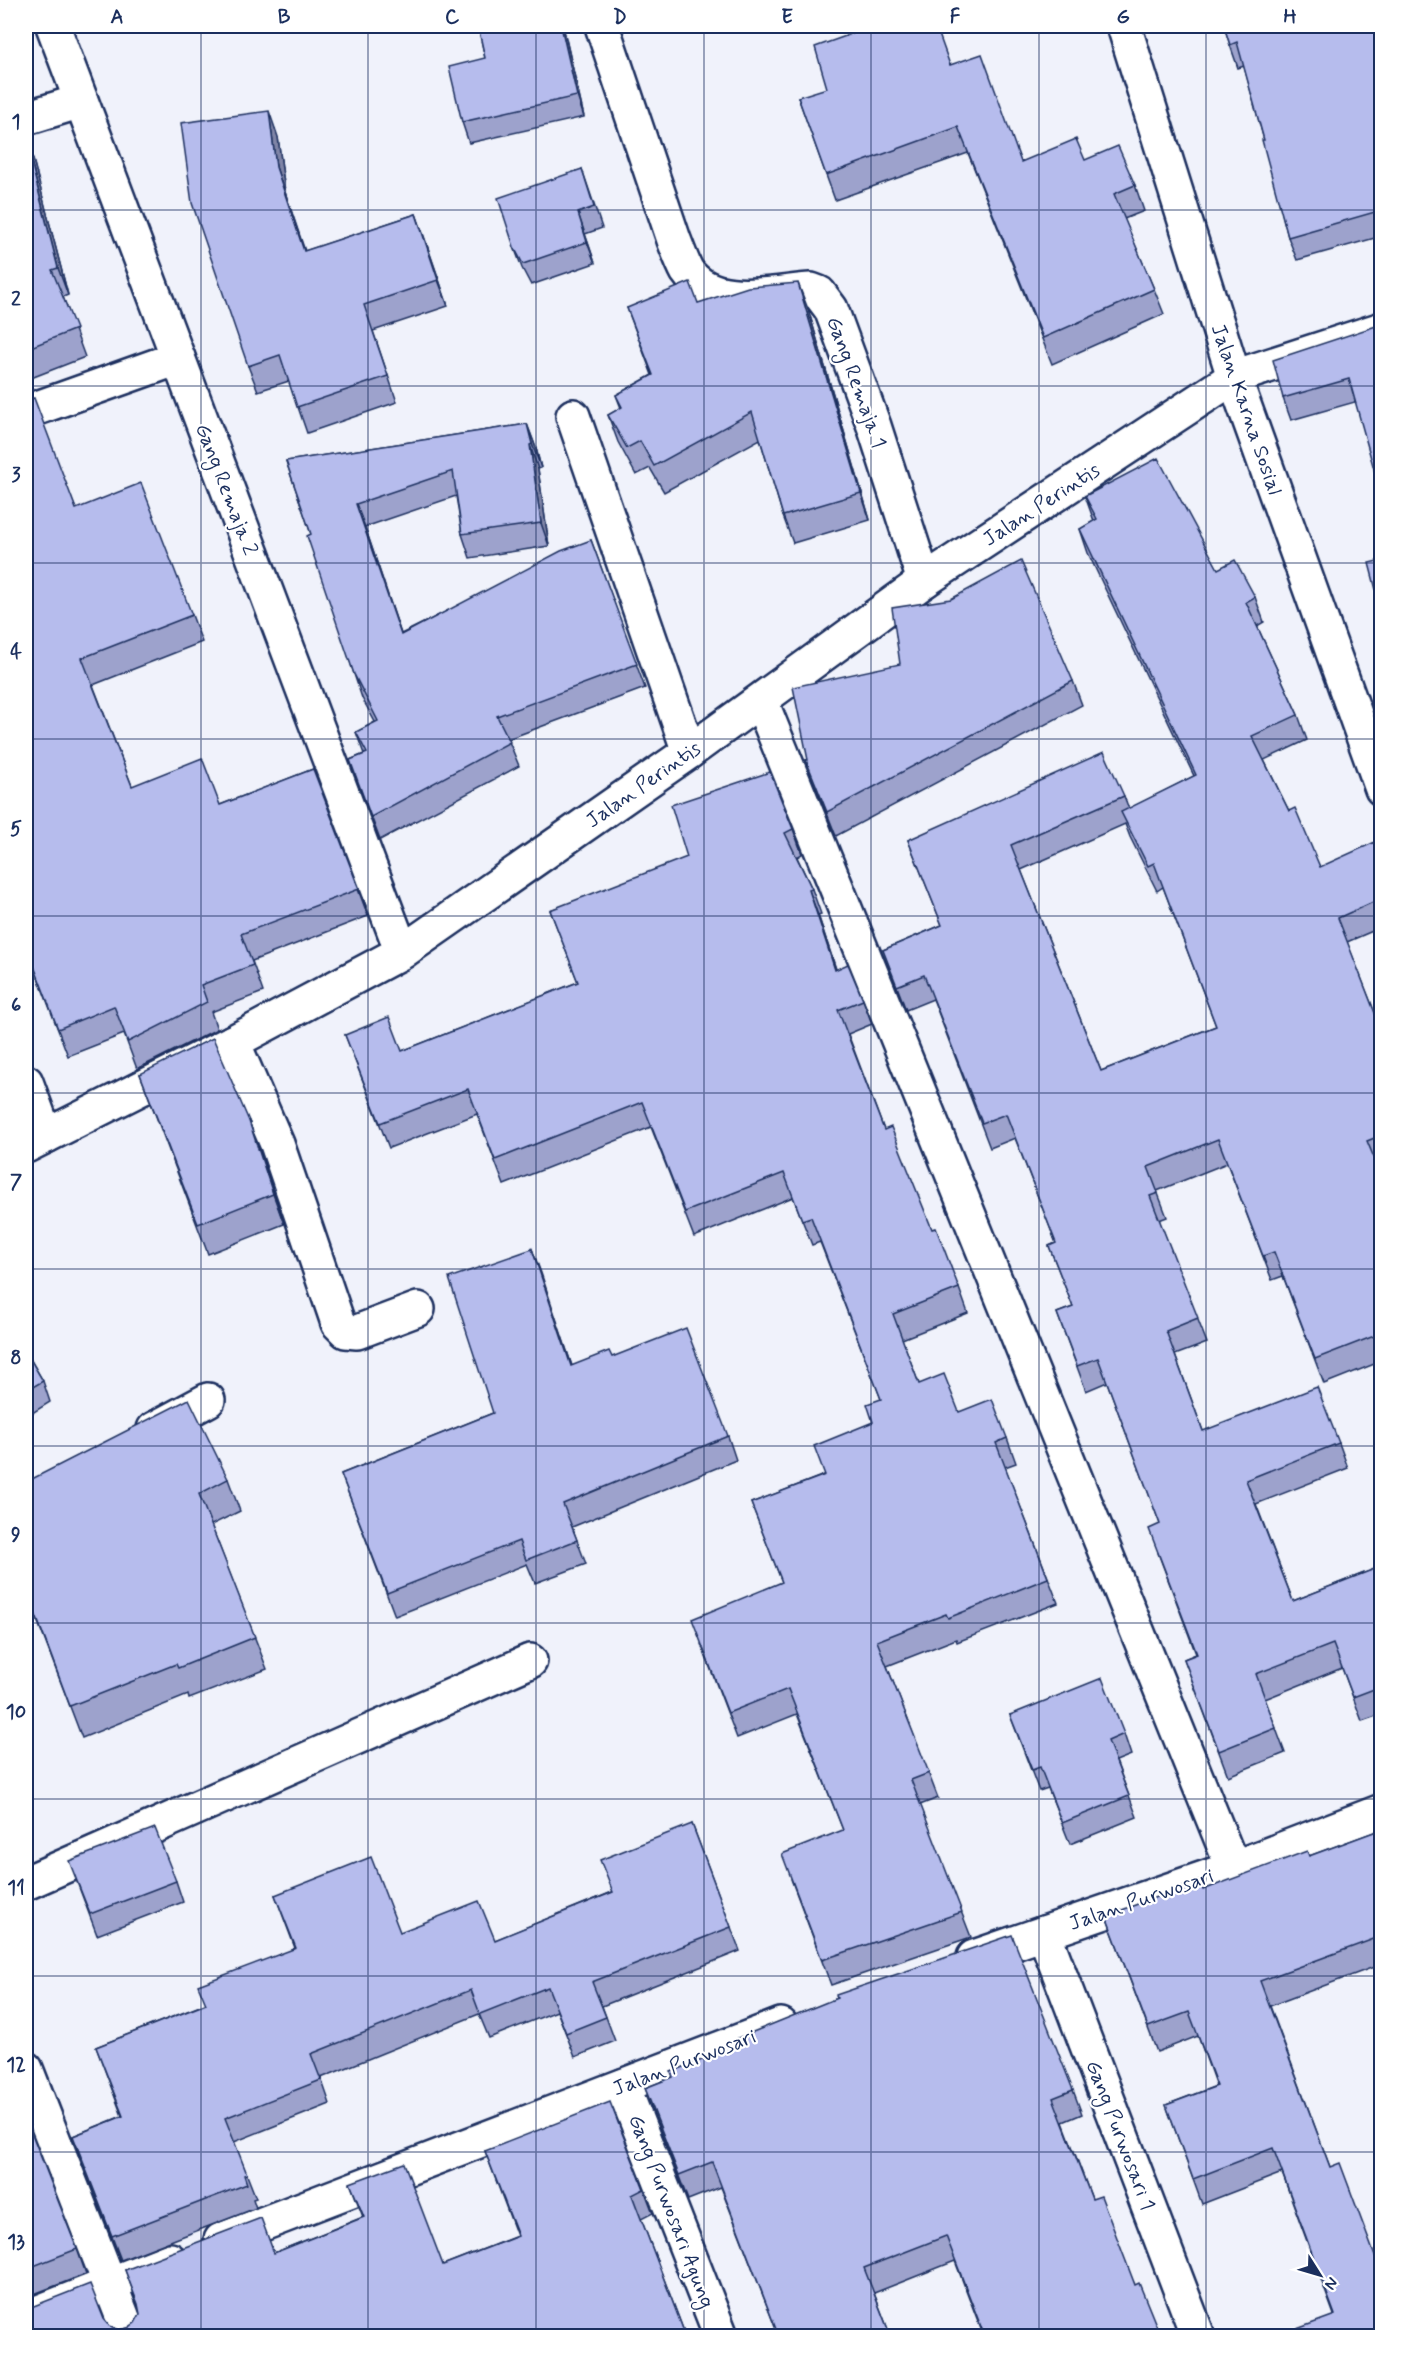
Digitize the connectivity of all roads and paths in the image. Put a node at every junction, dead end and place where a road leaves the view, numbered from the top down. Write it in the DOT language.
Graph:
graph roads {
  1 [pos="52,26"];
  2 [pos="602,26"];
  3 [pos="1124,26"];
  4 [pos="81,101"];
  5 [pos="26,118"];
  6 [pos="1382,329"];
  7 [pos="178,358"];
  8 [pos="1234,377"];
  9 [pos="26,412"];
  10 [pos="573,416"];
  11 [pos="924,581"];
  12 [pos="761,700"];
  13 [pos="689,752"];
  14 [pos="1375,753"];
  15 [pos="1382,789"];
  16 [pos="402,952"];
  17 [pos="233,1042"];
  18 [pos="26,1082"];
  19 [pos="36,1141"];
  20 [pos="418,1309"];
  21 [pos="208,1400"];
  22 [pos="127,1444"];
  23 [pos="530,1661"];
  24 [pos="1382,1811"];
  25 [pos="1233,1868"];
  26 [pos="26,1883"];
  27 [pos="1044,1933"];
  28 [pos="945,1966"];
  29 [pos="804,2016"];
  30 [pos="26,2069"];
  31 [pos="623,2086"];
  32 [pos="110,2283"];
  33 [pos="26,2317"];
  34 [pos="130,2337"];
  35 [pos="721,2337"];
  36 [pos="1198,2337"];
  1 -- 4 [label="street, Gang Remaja 2"];
  2 -- 11 [label="street, Gang Remaja 1"];
  3 -- 8 [label="street, Jalan Karna Sosial"];
  4 -- 5 [label="street"];
  4 -- 7 [label="street, Gang Remaja 2"];
  6 -- 8 [label="street, Jalan Perintis"];
  7 -- 9 [label="street"];
  7 -- 16 [label="street, Gang Remaja 2"];
  8 -- 11 [label="street, Jalan Perintis"];
  8 -- 14 [label="street, Jalan Karna Sosial"];
  10 -- 13 [label="street"];
  11 -- 12 [label="street, Jalan Perintis"];
  12 -- 13 [label="street, Jalan Perintis"];
  12 -- 25 [label="street"];
  13 -- 16 [label="street, Jalan Perintis"];
  14 -- 15 [label="street, Jalan Karna Sosial"];
  16 -- 17 [label="street, Jalan Perintis"];
  17 -- 19 [label="street, Jalan Perintis"];
  17 -- 20 [label="street"];
  18 -- 19 [label="street"];
  21 -- 22 [label="street"];
  23 -- 26 [label="street"];
  24 -- 25 [label="street, Jalan Purwosari"];
  25 -- 27 [label="street, Jalan Purwosari"];
  27 -- 28 [label="street, Jalan Purwosari"];
  27 -- 36 [label="street, Gang Purwosari 1"];
  29 -- 31 [label="street, Jalan Purwosari"];
  30 -- 32 [label="street"];
  31 -- 32 [label="street, Jalan Purwosari"];
  31 -- 35 [label="street, Gang Purwosari Agung"];
  32 -- 33 [label="street, Jalan Purwosari"];
  32 -- 34 [label="street"];
}
